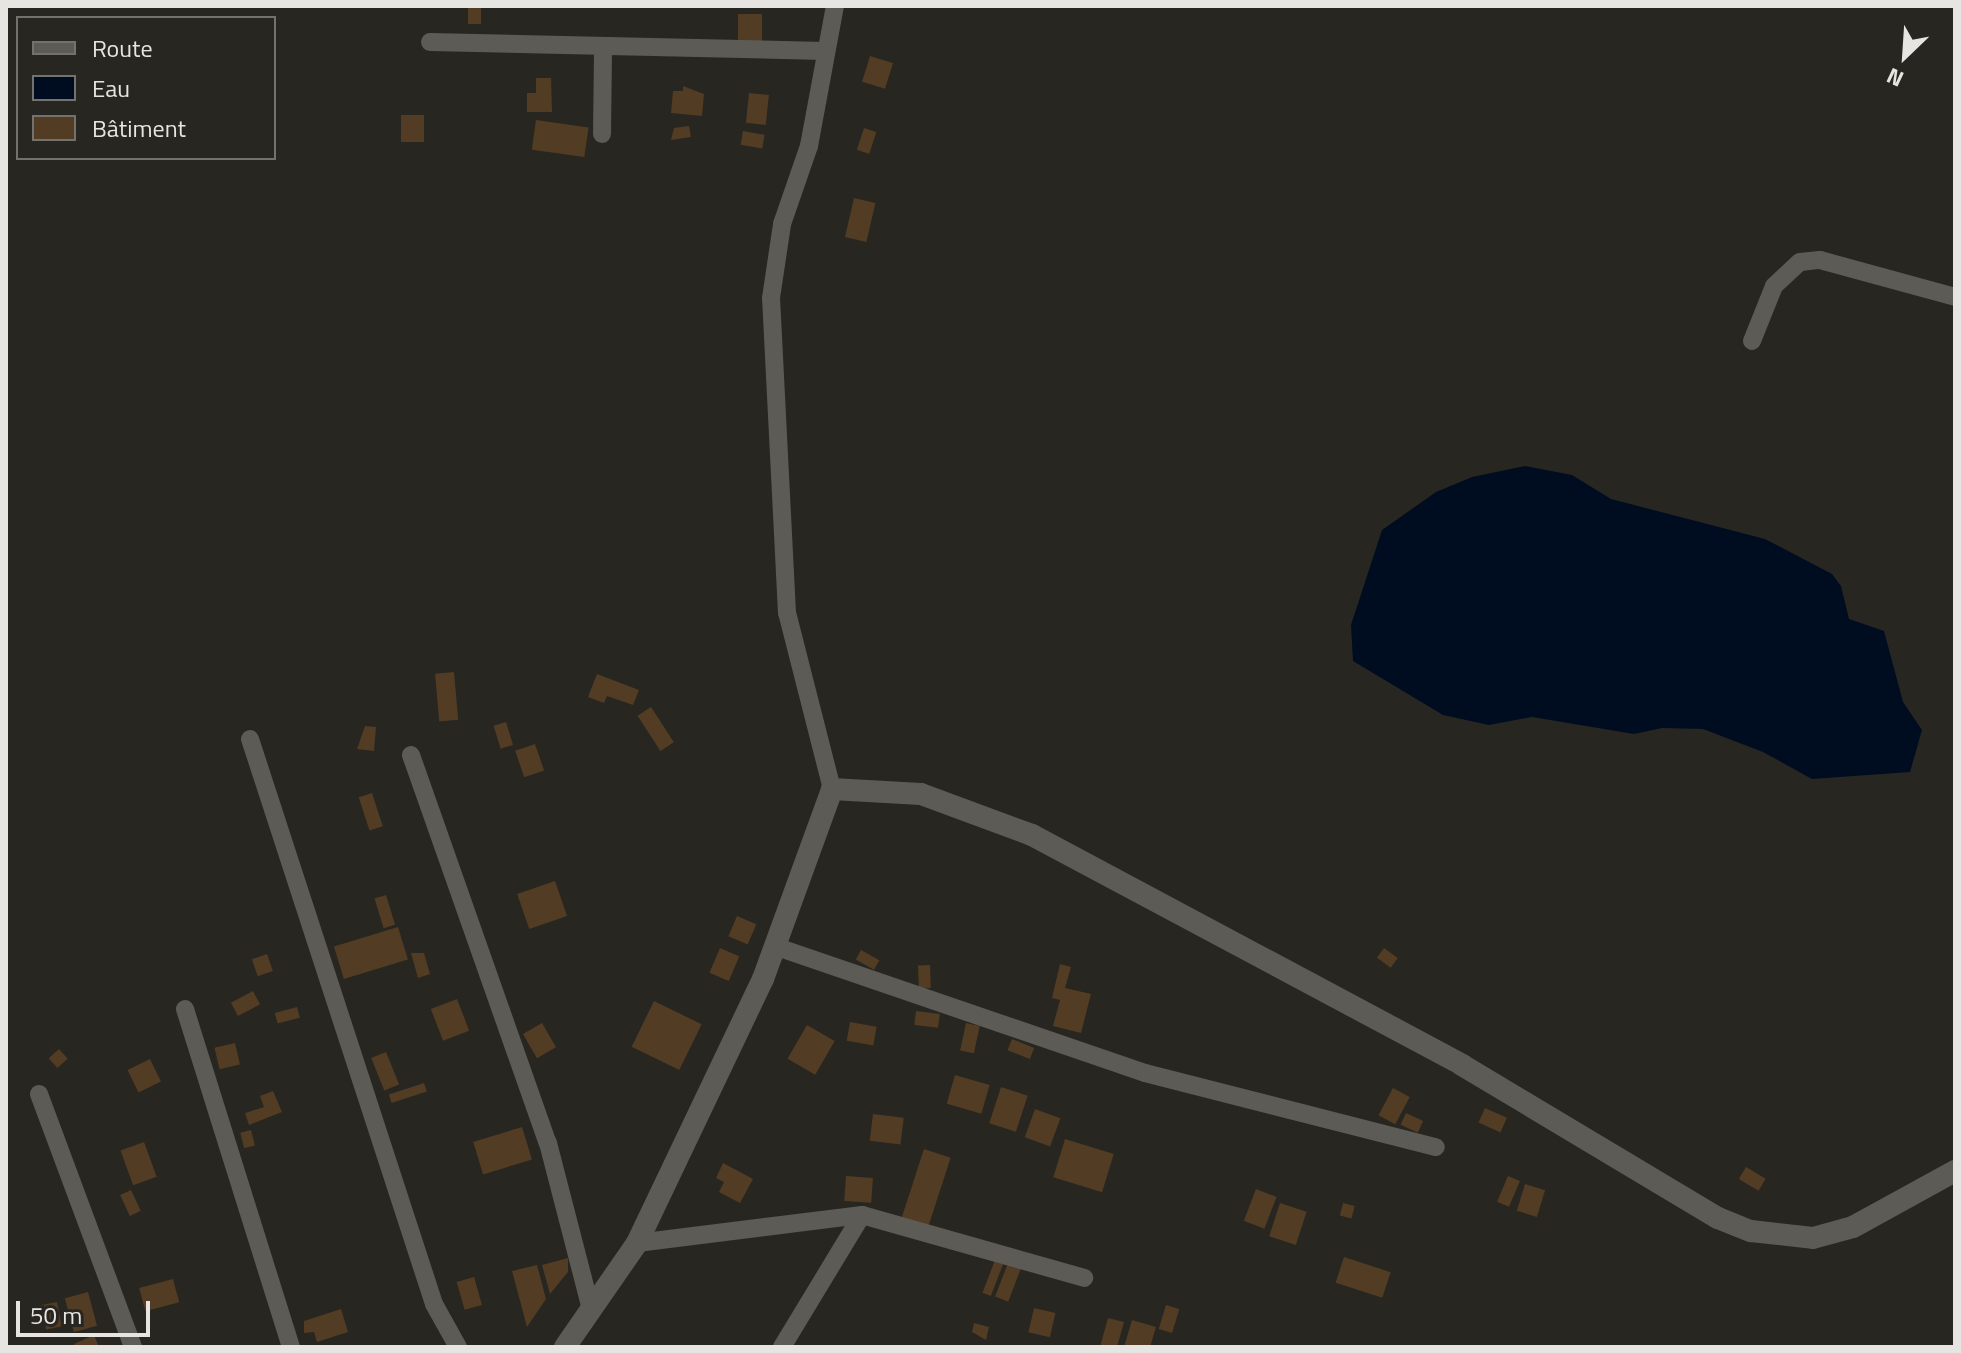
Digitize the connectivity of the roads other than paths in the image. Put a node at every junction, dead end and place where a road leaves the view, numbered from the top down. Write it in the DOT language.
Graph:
graph roads {
  1 [pos="835,6"];
  2 [pos="430,42"];
  3 [pos="603,47"];
  4 [pos="825,51"];
  5 [pos="602,134"];
  6 [pos="1955,297"];
  7 [pos="1752,341"];
  8 [pos="250,739"];
  9 [pos="411,755"];
  10 [pos="832,789"];
  11 [pos="777,947"];
  12 [pos="185,1009"];
  13 [pos="39,1094"];
  14 [pos="1436,1147"];
  15 [pos="1955,1171"];
  16 [pos="862,1215"];
  17 [pos="637,1243"];
  18 [pos="1084,1278"];
  19 [pos="590,1305"];
  20 [pos="133,1347"];
  21 [pos="291,1347"];
  22 [pos="458,1347"];
  23 [pos="565,1347"];
  24 [pos="782,1347"];
  1 -- 4 [label="street"];
  2 -- 3 [label="street"];
  3 -- 4 [label="street"];
  3 -- 5 [label="street"];
  4 -- 10 [label="street"];
  6 -- 7 [label="street"];
  8 -- 22 [label="street"];
  9 -- 19 [label="street"];
  10 -- 11 [label="street"];
  10 -- 15 [label="street"];
  11 -- 14 [label="street"];
  11 -- 17 [label="street"];
  12 -- 21 [label="street"];
  13 -- 20 [label="street"];
  16 -- 17 [label="street"];
  16 -- 18 [label="street"];
  16 -- 24 [label="street"];
  17 -- 19 [label="street"];
  19 -- 23 [label="street"];
}
